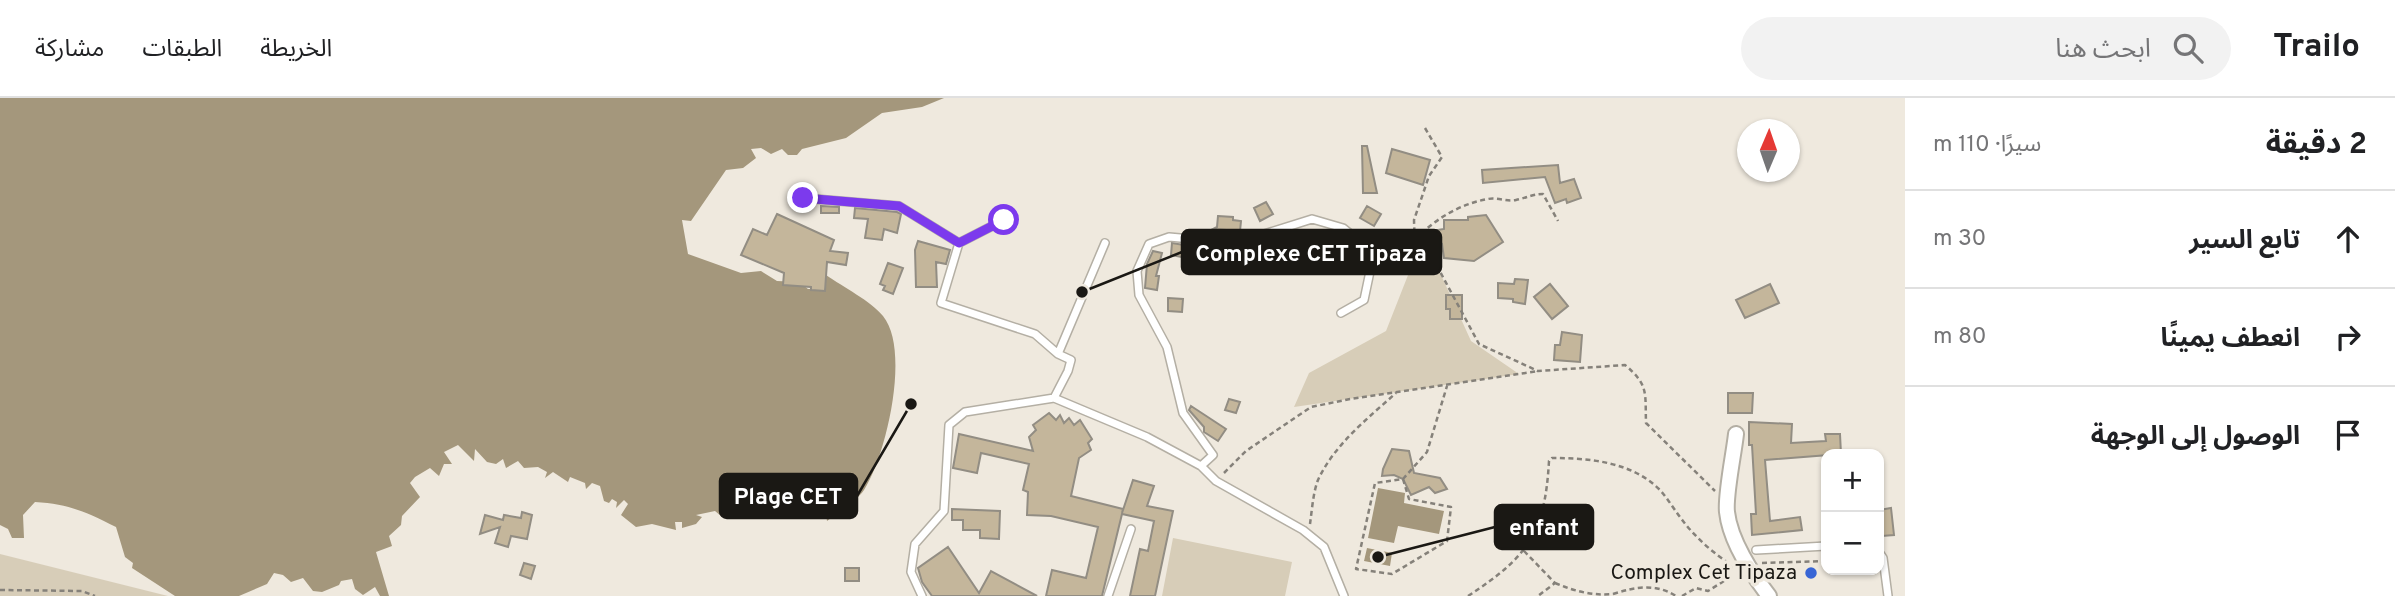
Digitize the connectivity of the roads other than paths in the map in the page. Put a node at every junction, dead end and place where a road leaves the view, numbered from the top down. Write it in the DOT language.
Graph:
graph roads {
  1 [pos="803,198"];
  2 [pos="1004,220"];
  3 [pos="959,243"];
  4 [pos="1105,243"];
  5 [pos="1341,313"];
  6 [pos="1058,354"];
  7 [pos="1054,398"];
  8 [pos="1736,434"];
  9 [pos="1201,466"];
  10 [pos="1131,528"];
  11 [pos="1821,547"];
  12 [pos="1756,550"];
  13 [pos="1884,571"];
  14 [pos="922,596"];
  15 [pos="1108,596"];
  16 [pos="1344,596"];
  17 [pos="1769,596"];
  18 [pos="1888,596"];
  1 -- 3 [label="lane"];
  2 -- 3 [label="lane"];
  3 -- 6 [label="lane"];
  4 -- 6 [label="lane"];
  5 -- 9 [label="lane"];
  6 -- 7 [label="lane"];
  7 -- 9 [label="lane"];
  7 -- 14 [label="lane"];
  8 -- 17 [label="street"];
  9 -- 16 [label="lane"];
  10 -- 15 [label="lane"];
  11 -- 12 [label="lane"];
  13 -- 18 [label="lane"];
}
